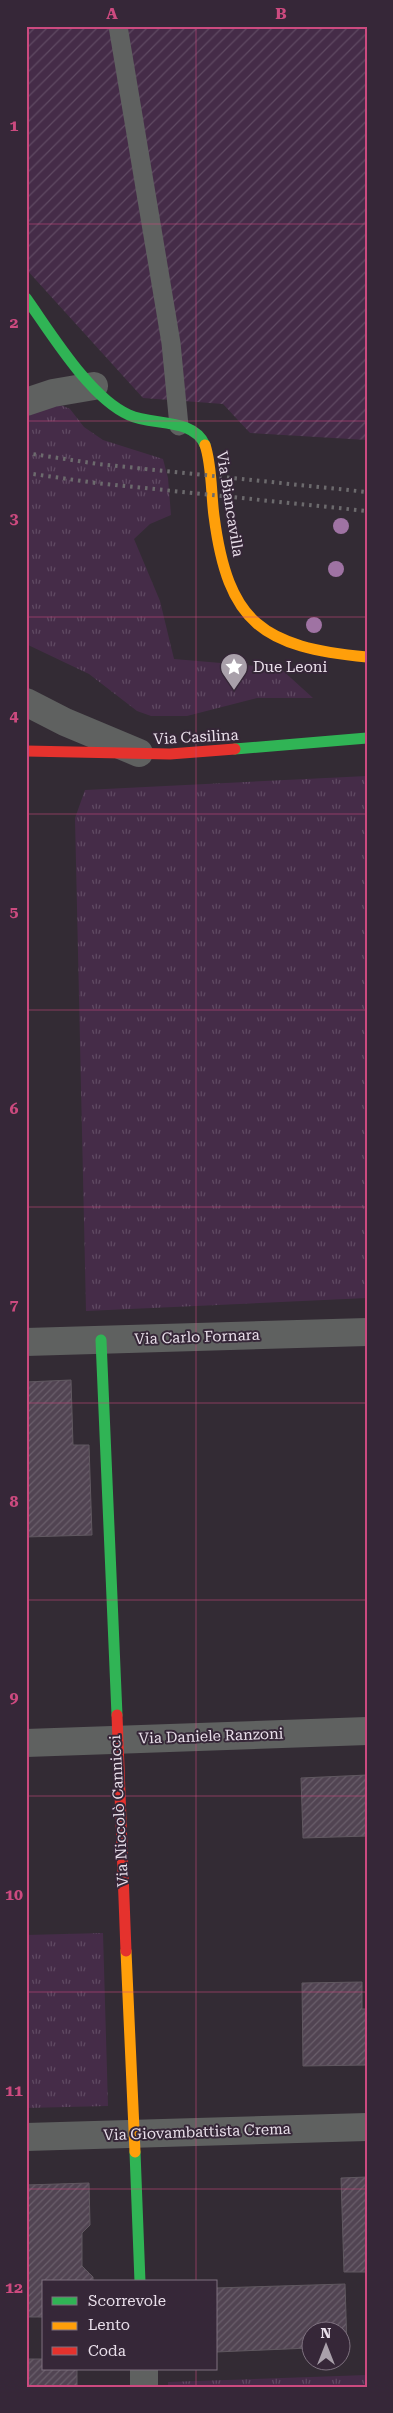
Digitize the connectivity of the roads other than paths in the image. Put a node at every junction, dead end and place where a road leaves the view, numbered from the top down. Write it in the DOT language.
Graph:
graph roads {
  1 [pos="118,26"];
  2 [pos="26,298"];
  3 [pos="26,322"];
  4 [pos="52,333"];
  5 [pos="94,386"];
  6 [pos="26,402"];
  7 [pos="179,426"];
  8 [pos="367,657"];
  9 [pos="26,702"];
  10 [pos="367,738"];
  11 [pos="26,751"];
  12 [pos="141,754"];
  13 [pos="367,1332"];
  14 [pos="101,1340"];
  15 [pos="26,1342"];
  16 [pos="367,1731"];
  17 [pos="116,1740"];
  18 [pos="26,1743"];
  19 [pos="367,2127"];
  20 [pos="134,2134"];
  21 [pos="26,2137"];
  22 [pos="140,2280"];
  23 [pos="144,2370"];
  24 [pos="144,2387"];
  1 -- 7 [label="lane"];
  2 -- 4 [label="street"];
  3 -- 4 [label="street"];
  4 -- 5 [label="street"];
  5 -- 6 [label="street"];
  5 -- 7 [label="street"];
  7 -- 8 [label="street, Via Biancavilla"];
  9 -- 12 [label="street"];
  10 -- 12 [label="street, Via Casilina"];
  11 -- 12 [label="street, Via Casilina"];
  13 -- 14 [label="street, Via Carlo Fornara"];
  14 -- 15 [label="street, Via Carlo Fornara"];
  14 -- 17 [label="street, Via Niccolò Cannicci"];
  16 -- 17 [label="street, Via Daniele Ranzoni"];
  17 -- 18 [label="street, Via Daniele Ranzoni"];
  17 -- 20 [label="street, Via Niccolò Cannicci"];
  19 -- 20 [label="street, Via Giovambattista Crema"];
  20 -- 21 [label="street, Via Giovambattista Crema"];
  20 -- 22 [label="street, Via Niccolò Cannicci"];
  23 -- 24 [label="street"];
}
